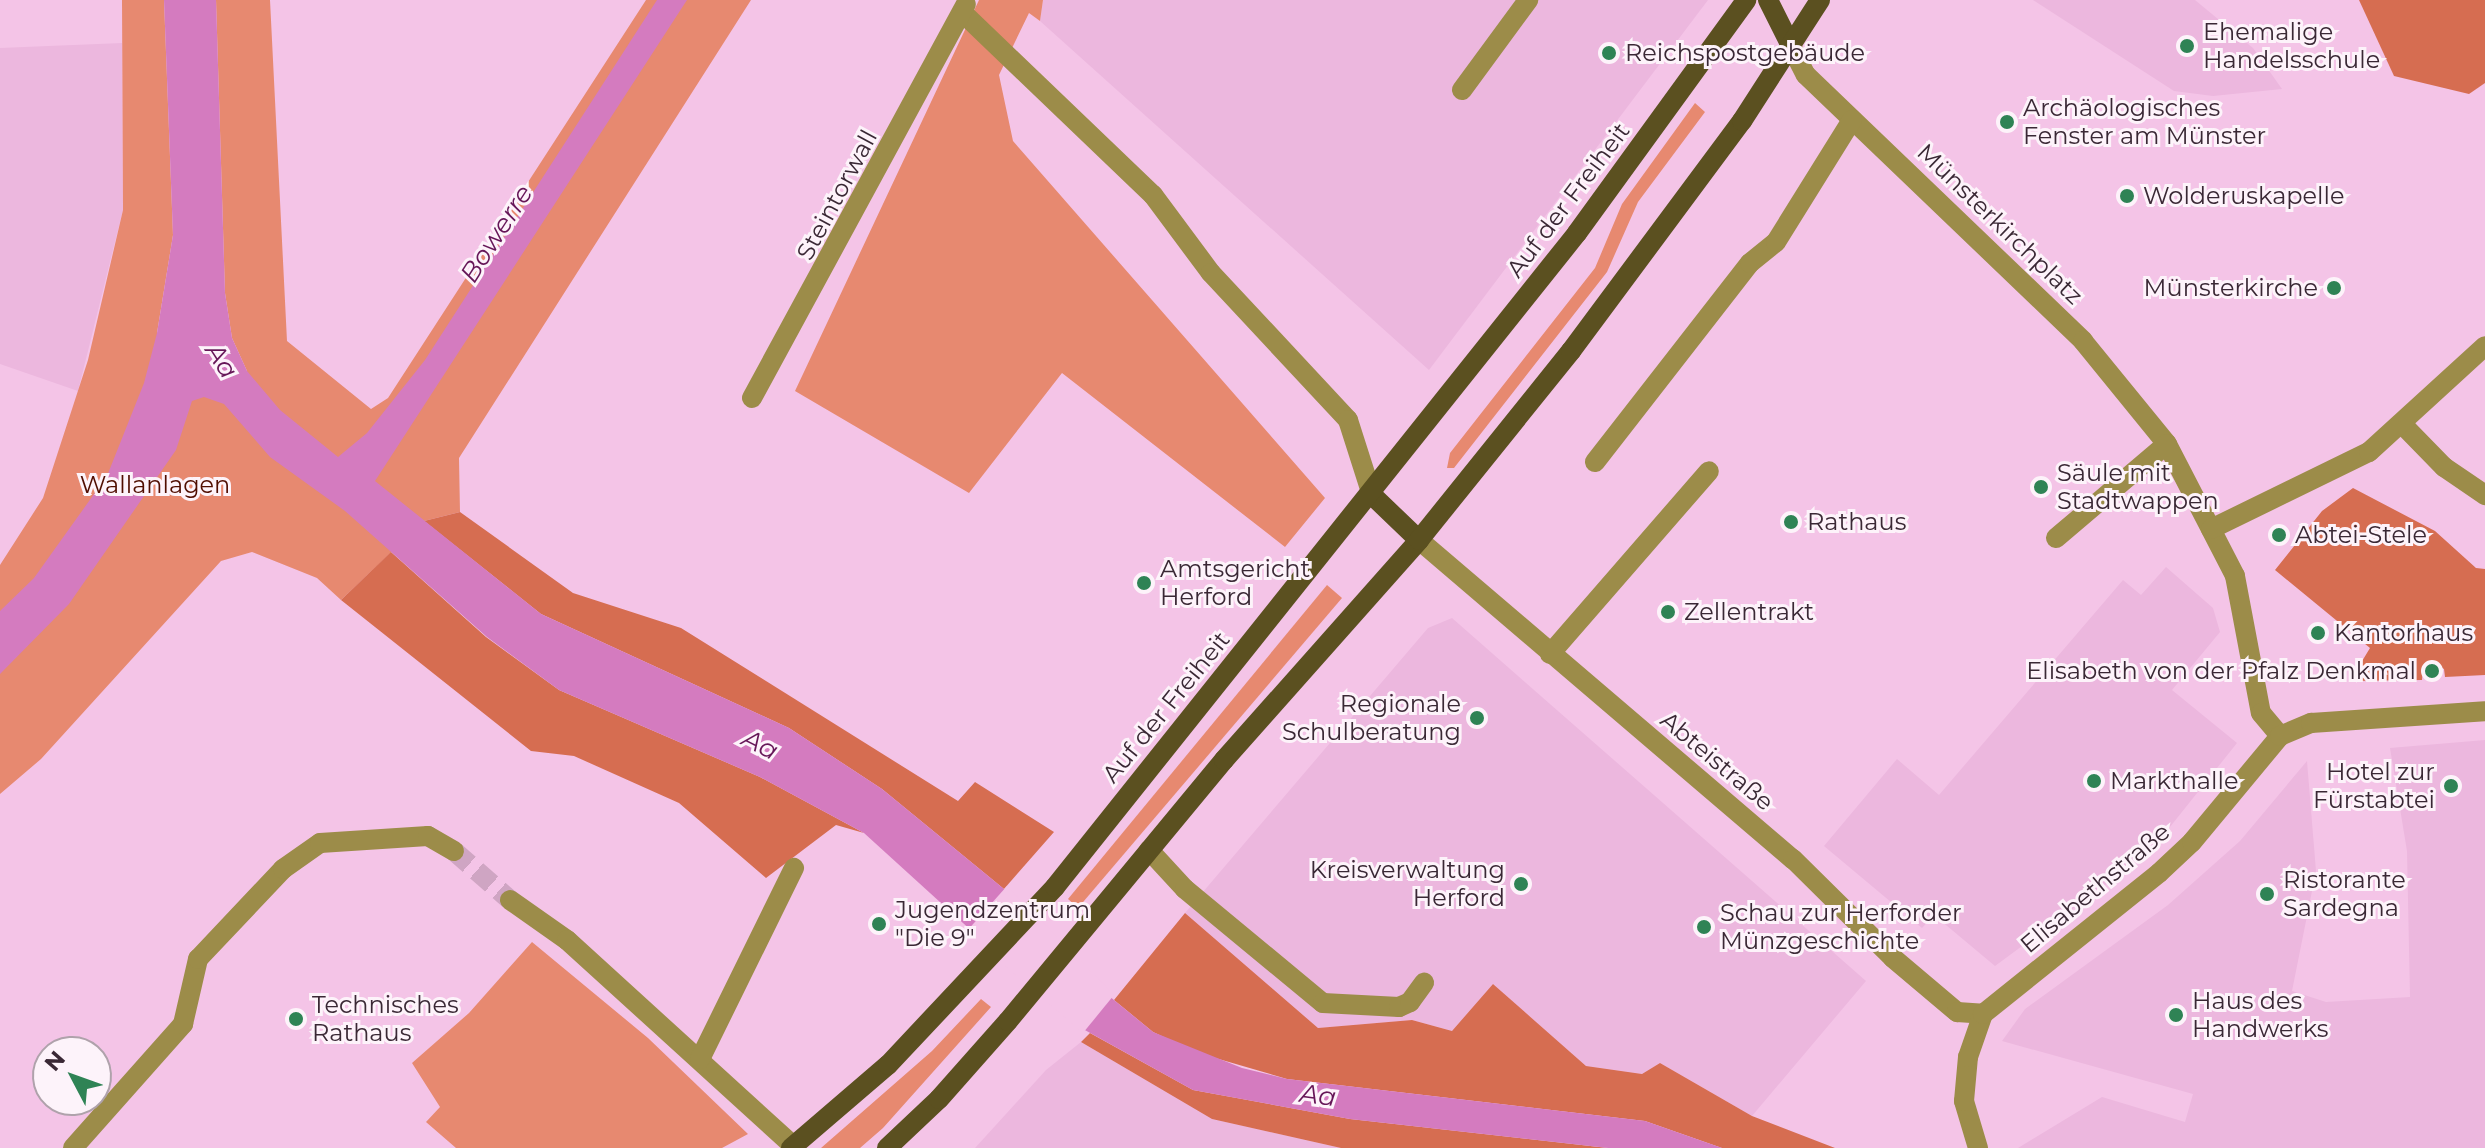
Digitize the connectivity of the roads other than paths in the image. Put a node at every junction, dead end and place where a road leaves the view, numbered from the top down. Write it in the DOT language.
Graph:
graph roads {
  1 [pos="1528,0"];
  2 [pos="1746,0"];
  3 [pos="1768,0"];
  4 [pos="1820,0"];
  5 [pos="965,7"];
  6 [pos="1792,48"];
  7 [pos="1462,90"];
  8 [pos="1852,120"];
  9 [pos="2485,346"];
  10 [pos="752,398"];
  11 [pos="2403,425"];
  12 [pos="2167,444"];
  13 [pos="1595,462"];
  14 [pos="1709,471"];
  15 [pos="1372,495"];
  16 [pos="2485,495"];
  17 [pos="2211,529"];
  18 [pos="2056,538"];
  19 [pos="1419,540"];
  20 [pos="1550,654"];
  21 [pos="2485,711"];
  22 [pos="2280,736"];
  23 [pos="1149,850"];
  24 [pos="454,851"];
  25 [pos="794,868"];
  26 [pos="510,900"];
  27 [pos="1424,983"];
  28 [pos="1983,1014"];
  29 [pos="700,1059"];
  30 [pos="792,1147"];
  31 [pos="73,1148"];
  32 [pos="887,1148"];
  33 [pos="1978,1148"];
  1 -- 7 [label="street"];
  2 -- 15 [label="main road, Auf der Freiheit"];
  3 -- 6 [label="main road"];
  4 -- 6 [label="main road"];
  5 -- 10 [label="street, Steintorwall"];
  5 -- 15 [label="street"];
  6 -- 8 [label="street, Münsterkirchplatz"];
  6 -- 19 [label="main road"];
  8 -- 12 [label="street, Münsterkirchplatz"];
  8 -- 13 [label="street"];
  9 -- 11 [label="street"];
  11 -- 16 [label="street"];
  11 -- 17 [label="street"];
  12 -- 17 [label="street, Münsterkirchplatz"];
  12 -- 18 [label="street"];
  14 -- 20 [label="street"];
  15 -- 19 [label="main road"];
  15 -- 30 [label="main road, Auf der Freiheit"];
  17 -- 22 [label="street, Münsterkirchplatz"];
  19 -- 20 [label="street, Abteistraße"];
  19 -- 23 [label="main road"];
  20 -- 28 [label="street, Abteistraße"];
  21 -- 22 [label="street"];
  22 -- 28 [label="street, Elisabethstraße"];
  23 -- 27 [label="street"];
  23 -- 32 [label="main road"];
  24 -- 31 [label="street"];
  25 -- 29 [label="street"];
  26 -- 29 [label="street, Auf der Freiheit"];
  28 -- 33 [label="street"];
  29 -- 30 [label="street, Auf der Freiheit"];
}
